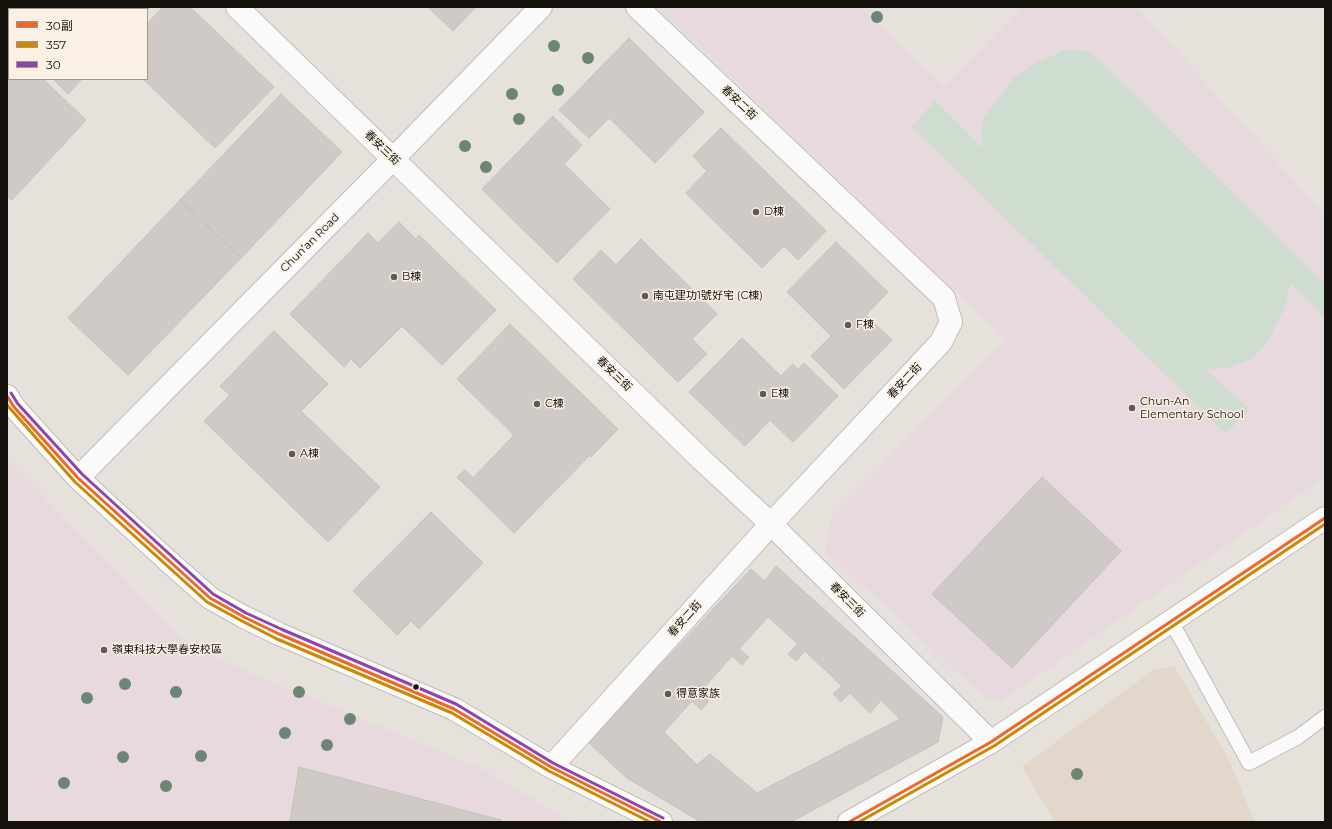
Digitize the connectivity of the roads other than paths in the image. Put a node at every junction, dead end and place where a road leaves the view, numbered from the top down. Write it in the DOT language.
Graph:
graph roads {
  1 [pos="237,7"];
  2 [pos="541,7"];
  3 [pos="637,7"];
  4 [pos="393,159"];
  5 [pos="7,396"];
  6 [pos="78,478"];
  7 [pos="1325,518"];
  8 [pos="770,524"];
  9 [pos="1172,621"];
  10 [pos="1325,717"];
  11 [pos="991,742"];
  12 [pos="551,767"];
  13 [pos="661,822"];
  14 [pos="849,822"];
  1 -- 4 [label="street, 春安三街"];
  2 -- 4 [label="street, Chun’an Road"];
  3 -- 8 [label="street, 春安二街"];
  4 -- 6 [label="street, Chun’an Road"];
  4 -- 8 [label="street, 春安三街"];
  5 -- 6 [label="street"];
  6 -- 12 [label="street"];
  7 -- 9 [label="street"];
  8 -- 11 [label="street, 春安三街"];
  8 -- 12 [label="street, 春安二街"];
  9 -- 10 [label="lane"];
  9 -- 11 [label="street"];
  11 -- 14 [label="street"];
  12 -- 13 [label="street"];
}
